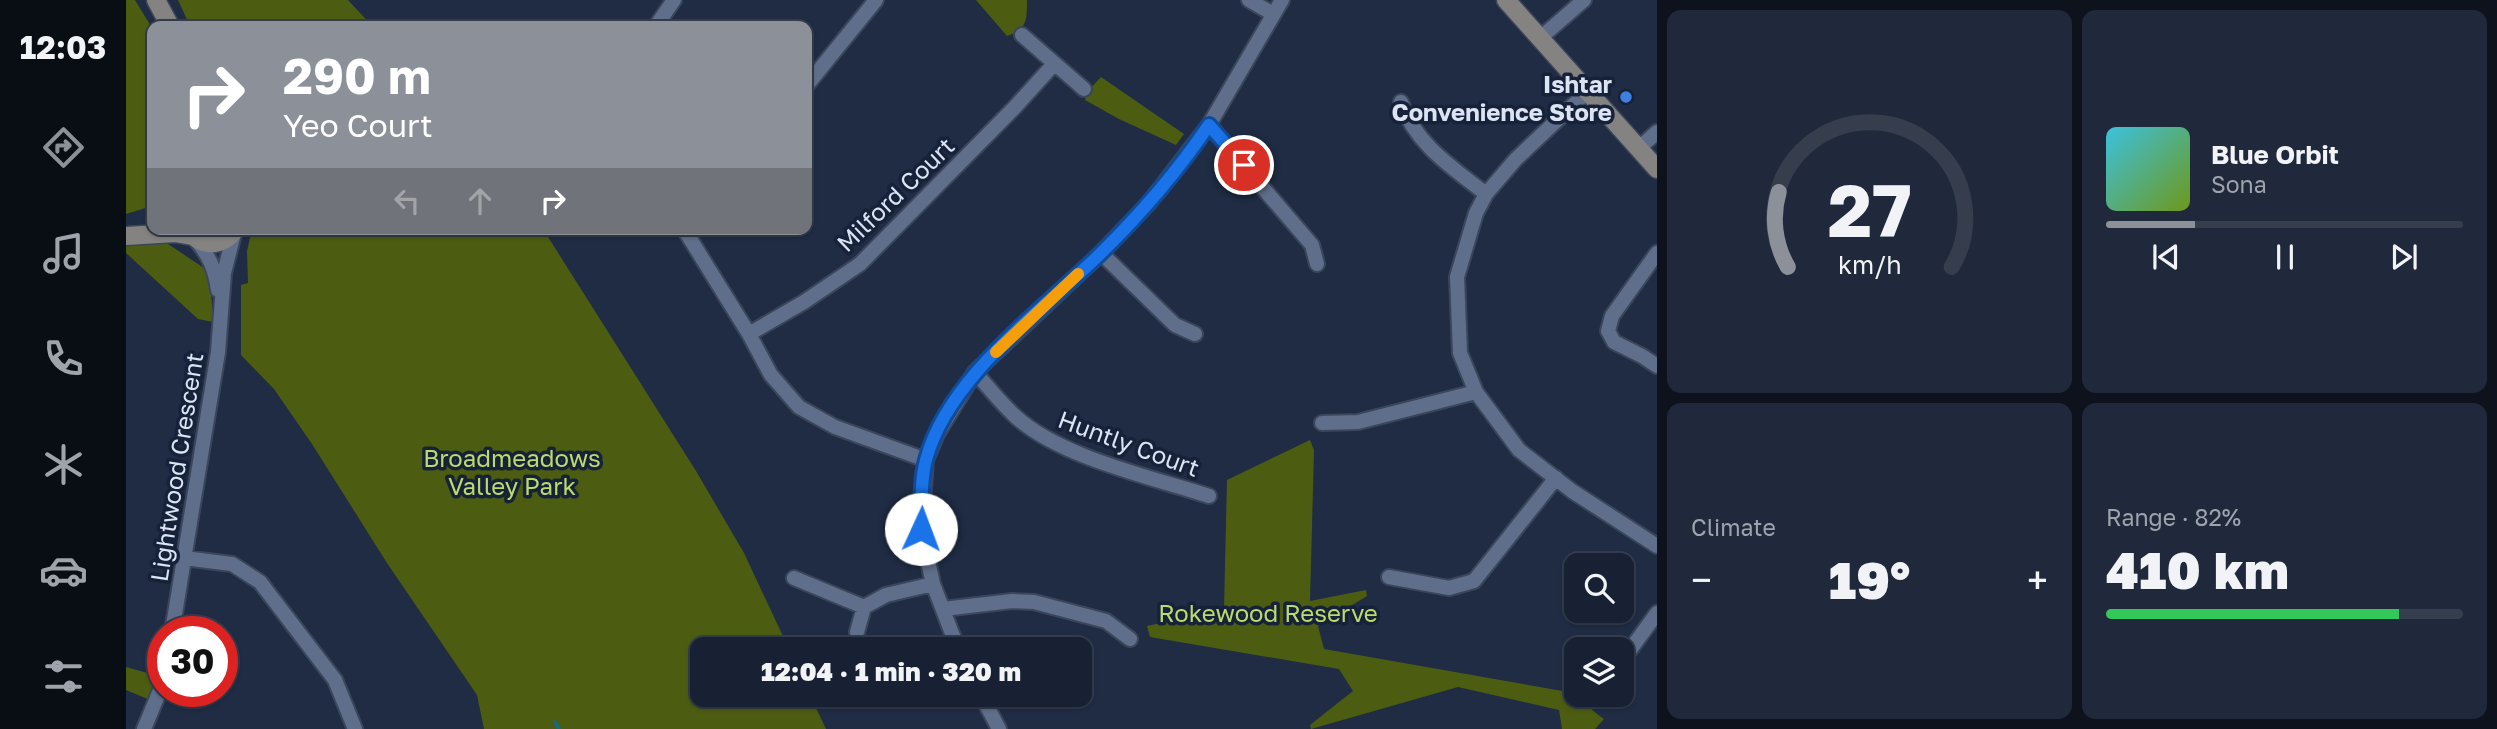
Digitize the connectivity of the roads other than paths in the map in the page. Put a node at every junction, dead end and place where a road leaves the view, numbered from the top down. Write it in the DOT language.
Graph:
graph roads {
  1 [pos="156,0"];
  2 [pos="674,0"];
  3 [pos="876,0"];
  4 [pos="1249,0"];
  5 [pos="1282,0"];
  6 [pos="1506,0"];
  7 [pos="1584,0"];
  8 [pos="1273,14"];
  9 [pos="167,21"];
  10 [pos="659,21"];
  11 [pos="1022,35"];
  12 [pos="1539,39"];
  13 [pos="1054,64"];
  14 [pos="812,79"];
  15 [pos="1084,89"];
  16 [pos="1587,92"];
  17 [pos="1401,102"];
  18 [pos="1209,125"];
  19 [pos="1657,132"];
  20 [pos="1638,149"];
  21 [pos="1657,169"];
  22 [pos="1486,194"];
  23 [pos="147,225"];
  24 [pos="147,234"];
  25 [pos="126,235"];
  26 [pos="191,235"];
  27 [pos="230,235"];
  28 [pos="235,235"];
  29 [pos="688,235"];
  30 [pos="1101,253"];
  31 [pos="1657,253"];
  32 [pos="1317,264"];
  33 [pos="221,308"];
  34 [pos="749,334"];
  35 [pos="1195,334"];
  36 [pos="1657,366"];
  37 [pos="975,372"];
  38 [pos="1476,392"];
  39 [pos="1322,422"];
  40 [pos="926,460"];
  41 [pos="1556,478"];
  42 [pos="1209,496"];
  43 [pos="1657,546"];
  44 [pos="184,558"];
  45 [pos="1389,577"];
  46 [pos="794,578"];
  47 [pos="933,584"];
  48 [pos="864,607"];
  49 [pos="943,609"];
  50 [pos="1657,613"];
  51 [pos="175,616"];
  52 [pos="857,632"];
  53 [pos="954,637"];
  54 [pos="1130,639"];
  55 [pos="1634,645"];
  56 [pos="153,707"];
  57 [pos="987,707"];
  58 [pos="144,729"];
  59 [pos="355,729"];
  60 [pos="999,729"];
  1 -- 9 [label="street"];
  2 -- 10 [label="street"];
  3 -- 14 [label="street"];
  4 -- 8 [label="street"];
  5 -- 8 [label="street"];
  6 -- 12 [label="street"];
  7 -- 12 [label="street"];
  8 -- 18 [label="street"];
  11 -- 13 [label="street"];
  12 -- 16 [label="street"];
  13 -- 15 [label="street"];
  13 -- 34 [label="street, Milford Court"];
  16 -- 20 [label="street"];
  16 -- 22 [label="street"];
  17 -- 22 [label="street"];
  18 -- 30 [label="street"];
  18 -- 32 [label="street"];
  19 -- 20 [label="street"];
  20 -- 21 [label="street"];
  22 -- 38 [label="street"];
  23 -- 25 [label="street"];
  24 -- 25 [label="street"];
  26 -- 27 [label="street"];
  26 -- 33 [label="street, Lightwood Crescent"];
  28 -- 33 [label="street, Lightwood Crescent"];
  29 -- 34 [label="street"];
  30 -- 35 [label="street"];
  30 -- 37 [label="street"];
  31 -- 36 [label="street"];
  33 -- 44 [label="street, Lightwood Crescent"];
  34 -- 40 [label="street"];
  37 -- 40 [label="street"];
  37 -- 42 [label="street, Huntly Court"];
  38 -- 39 [label="street"];
  38 -- 41 [label="street"];
  40 -- 47 [label="street"];
  41 -- 43 [label="street"];
  41 -- 45 [label="street"];
  44 -- 51 [label="street, Lightwood Crescent"];
  44 -- 59 [label="street"];
  46 -- 48 [label="street"];
  47 -- 48 [label="street"];
  47 -- 49 [label="street"];
  48 -- 52 [label="street"];
  49 -- 53 [label="street"];
  49 -- 54 [label="street"];
  50 -- 55 [label="street"];
  56 -- 58 [label="street"];
  57 -- 60 [label="street"];
}
